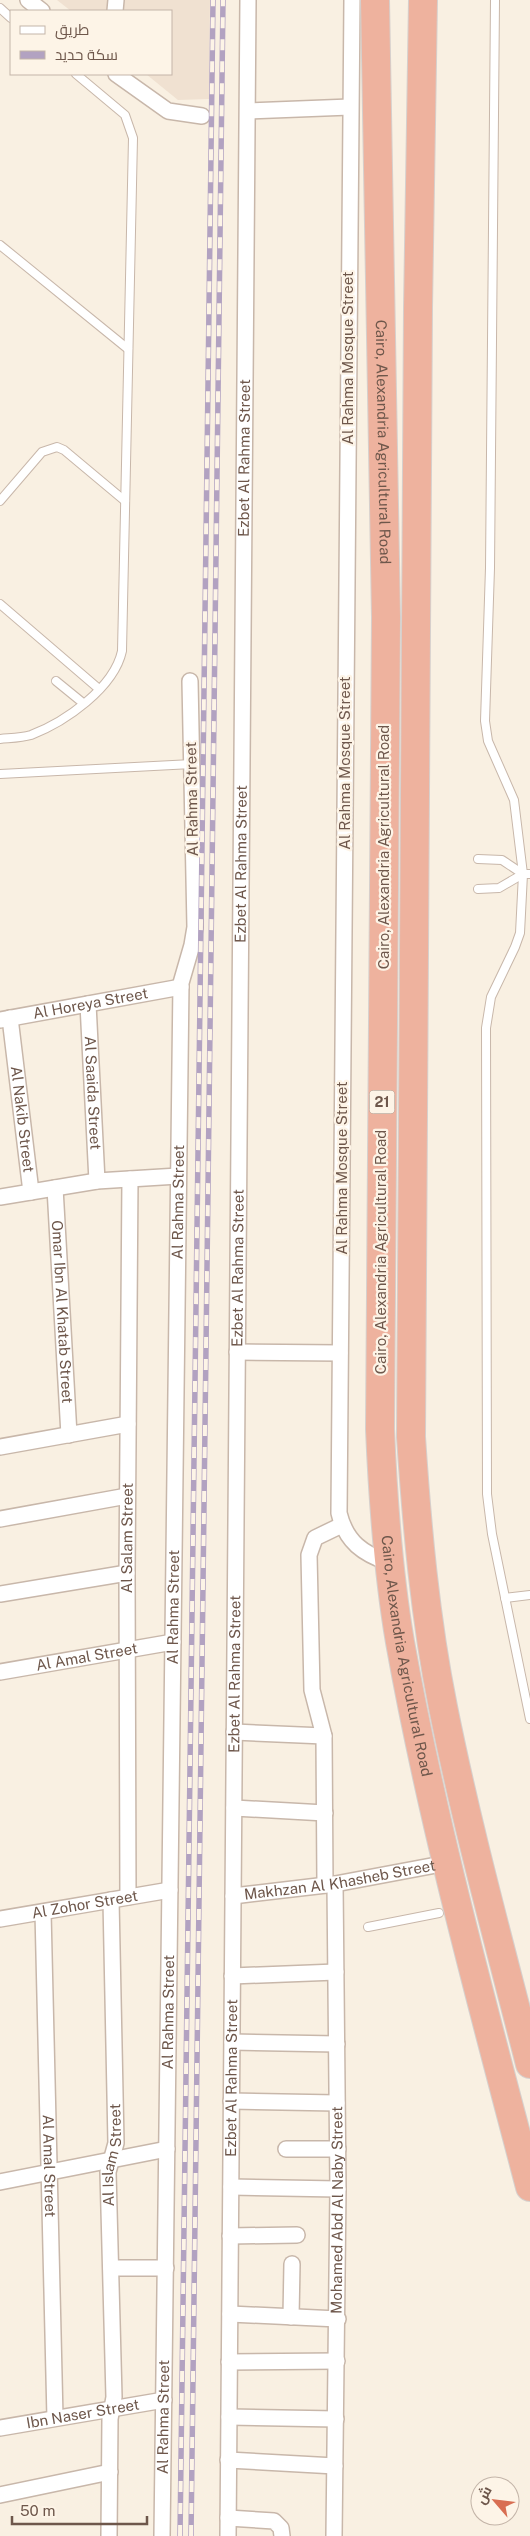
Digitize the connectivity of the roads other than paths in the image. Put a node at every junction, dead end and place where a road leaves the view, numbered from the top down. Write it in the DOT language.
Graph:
graph roads {
  1 [pos="28,0"];
  2 [pos="248,0"];
  3 [pos="352,0"];
  4 [pos="375,0"];
  5 [pos="422,0"];
  6 [pos="495,0"];
  7 [pos="0,8"];
  8 [pos="42,10"];
  9 [pos="10,17"];
  10 [pos="77,75"];
  11 [pos="117,75"];
  12 [pos="350,106"];
  13 [pos="248,111"];
  14 [pos="202,116"];
  15 [pos="0,246"];
  16 [pos="128,349"];
  17 [pos="0,501"];
  18 [pos="125,501"];
  19 [pos="0,604"];
  20 [pos="56,681"];
  21 [pos="190,681"];
  22 [pos="99,689"];
  23 [pos="83,703"];
  24 [pos="0,739"];
  25 [pos="192,764"];
  26 [pos="0,774"];
  27 [pos="478,859"];
  28 [pos="527,874"];
  29 [pos="478,889"];
  30 [pos="181,987"];
  31 [pos="88,1004"];
  32 [pos="5,1019"];
  33 [pos="178,1176"];
  34 [pos="130,1179"];
  35 [pos="97,1181"];
  36 [pos="56,1188"];
  37 [pos="31,1192"];
  38 [pos="0,1197"];
  39 [pos="238,1352"];
  40 [pos="340,1353"];
  41 [pos="128,1424"];
  42 [pos="0,1434"];
  43 [pos="69,1434"];
  44 [pos="0,1447"];
  45 [pos="127,1496"];
  46 [pos="0,1519"];
  47 [pos="342,1525"];
  48 [pos="390,1563"];
  49 [pos="127,1573"];
  50 [pos="0,1594"];
  51 [pos="530,1595"];
  52 [pos="505,1598"];
  53 [pos="173,1642"];
  54 [pos="127,1650"];
  55 [pos="0,1672"];
  56 [pos="530,1720"];
  57 [pos="234,1732"];
  58 [pos="324,1736"];
  59 [pos="234,1808"];
  60 [pos="324,1812"];
  61 [pos="447,1863"];
  62 [pos="330,1884"];
  63 [pos="170,1890"];
  64 [pos="233,1896"];
  65 [pos="128,1897"];
  66 [pos="111,1900"];
  67 [pos="42,1912"];
  68 [pos="439,1912"];
  69 [pos="0,1920"];
  70 [pos="368,1926"];
  71 [pos="336,1972"];
  72 [pos="232,1976"];
  73 [pos="232,2042"];
  74 [pos="337,2044"];
  75 [pos="530,2064"];
  76 [pos="231,2101"];
  77 [pos="338,2103"];
  78 [pos="167,2149"];
  79 [pos="286,2149"];
  80 [pos="338,2149"];
  81 [pos="111,2160"];
  82 [pos="49,2172"];
  83 [pos="0,2182"];
  84 [pos="530,2187"];
  85 [pos="231,2188"];
  86 [pos="338,2189"];
  87 [pos="297,2235"];
  88 [pos="230,2236"];
  89 [pos="292,2264"];
  90 [pos="111,2268"];
  91 [pos="166,2268"];
  92 [pos="230,2314"];
  93 [pos="291,2317"];
  94 [pos="338,2319"];
  95 [pos="337,2361"];
  96 [pos="229,2362"];
  97 [pos="164,2400"];
  98 [pos="114,2407"];
  99 [pos="229,2417"];
  100 [pos="56,2418"];
  101 [pos="336,2419"];
  102 [pos="0,2428"];
  103 [pos="228,2460"];
  104 [pos="335,2466"];
  105 [pos="110,2472"];
  106 [pos="0,2495"];
  107 [pos="228,2518"];
  108 [pos="109,2536"];
  109 [pos="162,2536"];
  110 [pos="228,2536"];
  111 [pos="282,2536"];
  112 [pos="334,2536"];
  1 -- 8 [label="street"];
  2 -- 13 [label="street, Ezbet Al Rahma Street"];
  3 -- 12 [label="street, Al Rahma Mosque Street"];
  4 -- 48 [label="highway, Cairo, Alexandria Agricultural Road / 21"];
  5 -- 75 [label="highway, Cairo, Alexandria Agricultural Road / 21"];
  6 -- 28 [label="lane"];
  7 -- 9 [label="lane"];
  10 -- 16 [label="lane"];
  11 -- 14 [label="street"];
  12 -- 13 [label="street"];
  12 -- 40 [label="street, Al Rahma Mosque Street"];
  13 -- 39 [label="street, Ezbet Al Rahma Street"];
  15 -- 16 [label="lane"];
  16 -- 18 [label="lane"];
  17 -- 18 [label="lane"];
  18 -- 22 [label="lane"];
  19 -- 22 [label="lane"];
  20 -- 23 [label="lane"];
  21 -- 25 [label="street, Al Rahma Street"];
  22 -- 23 [label="lane"];
  23 -- 24 [label="lane"];
  25 -- 26 [label="lane"];
  25 -- 30 [label="street, Al Rahma Street"];
  27 -- 28 [label="lane"];
  28 -- 29 [label="lane"];
  28 -- 52 [label="lane"];
  30 -- 31 [label="street, Al Horeya Street"];
  30 -- 33 [label="street, Al Rahma Street"];
  31 -- 32 [label="street, Al Horeya Street"];
  31 -- 35 [label="street, Al Saaida Street"];
  32 -- 37 [label="street, Al Nakib Street"];
  33 -- 34 [label="street"];
  33 -- 53 [label="street, Al Rahma Street"];
  34 -- 35 [label="street"];
  34 -- 41 [label="street, Al Salam Street"];
  35 -- 36 [label="street"];
  36 -- 37 [label="street"];
  36 -- 43 [label="street, Omar Ibn Al Khatab Street"];
  37 -- 38 [label="street"];
  39 -- 40 [label="street"];
  39 -- 57 [label="street, Ezbet Al Rahma Street"];
  40 -- 47 [label="street, Al Rahma Mosque Street"];
  41 -- 43 [label="street"];
  41 -- 45 [label="street, Al Salam Street"];
  42 -- 44 [label="street"];
  43 -- 44 [label="street"];
  45 -- 46 [label="street"];
  45 -- 49 [label="street, Al Salam Street"];
  47 -- 48 [label="street, Al Rahma Mosque Street"];
  47 -- 58 [label="street"];
  48 -- 61 [label="highway, Cairo, Alexandria Agricultural Road / 21"];
  49 -- 50 [label="street"];
  49 -- 54 [label="street, Al Salam Street"];
  51 -- 52 [label="lane"];
  52 -- 56 [label="lane"];
  53 -- 54 [label="street, Al Amal Street"];
  53 -- 63 [label="street, Al Rahma Street"];
  54 -- 55 [label="street, Al Amal Street"];
  54 -- 65 [label="street, Al Salam Street"];
  57 -- 58 [label="street"];
  57 -- 59 [label="street, Ezbet Al Rahma Street"];
  58 -- 60 [label="street"];
  59 -- 60 [label="street"];
  59 -- 64 [label="street, Ezbet Al Rahma Street"];
  60 -- 62 [label="street"];
  61 -- 62 [label="street, Makhzan Al Khasheb Street"];
  61 -- 84 [label="highway, Cairo, Alexandria Agricultural Road / 21"];
  62 -- 64 [label="street, Makhzan Al Khasheb Street"];
  62 -- 71 [label="street, Mohamed Abd Al Naby Street"];
  63 -- 65 [label="street, Al Zohor Street"];
  63 -- 78 [label="street, Al Rahma Street"];
  64 -- 72 [label="street, Ezbet Al Rahma Street"];
  65 -- 66 [label="street, Al Zohor Street"];
  66 -- 67 [label="street, Al Zohor Street"];
  66 -- 81 [label="street, Al Islam Street"];
  67 -- 69 [label="street, Al Zohor Street"];
  67 -- 82 [label="street, Al Amal Street"];
  68 -- 70 [label="lane"];
  71 -- 72 [label="street"];
  71 -- 74 [label="street, Mohamed Abd Al Naby Street"];
  72 -- 73 [label="street, Ezbet Al Rahma Street"];
  73 -- 74 [label="street"];
  73 -- 76 [label="street, Ezbet Al Rahma Street"];
  74 -- 77 [label="street, Mohamed Abd Al Naby Street"];
  76 -- 77 [label="street"];
  76 -- 85 [label="street, Ezbet Al Rahma Street"];
  77 -- 80 [label="street, Mohamed Abd Al Naby Street"];
  78 -- 81 [label="street"];
  78 -- 91 [label="street, Al Rahma Street"];
  79 -- 80 [label="street"];
  80 -- 86 [label="street, Mohamed Abd Al Naby Street"];
  81 -- 82 [label="street"];
  81 -- 90 [label="street, Al Islam Street"];
  82 -- 83 [label="street"];
  82 -- 100 [label="street, Al Amal Street"];
  85 -- 86 [label="street"];
  85 -- 88 [label="street, Ezbet Al Rahma Street"];
  86 -- 94 [label="street, Mohamed Abd Al Naby Street"];
  87 -- 88 [label="street"];
  88 -- 92 [label="street, Ezbet Al Rahma Street"];
  89 -- 93 [label="street"];
  90 -- 91 [label="street"];
  90 -- 98 [label="street, Al Islam Street"];
  91 -- 97 [label="street, Al Rahma Street"];
  92 -- 93 [label="street"];
  92 -- 96 [label="street, Ezbet Al Rahma Street"];
  93 -- 94 [label="street"];
  94 -- 95 [label="street, Mohamed Abd Al Naby Street"];
  95 -- 96 [label="street"];
  95 -- 101 [label="street, Mohamed Abd Al Naby Street"];
  96 -- 99 [label="street, Ezbet Al Rahma Street"];
  97 -- 98 [label="street, Ibn Naser Street"];
  97 -- 109 [label="street, Al Rahma Street"];
  98 -- 100 [label="street, Ibn Naser Street"];
  98 -- 105 [label="street, Al Islam Street"];
  99 -- 101 [label="street"];
  99 -- 103 [label="street, Ezbet Al Rahma Street"];
  100 -- 102 [label="street, Ibn Naser Street"];
  101 -- 104 [label="street, Mohamed Abd Al Naby Street"];
  103 -- 104 [label="street"];
  103 -- 107 [label="street, Ezbet Al Rahma Street"];
  104 -- 112 [label="street, Mohamed Abd Al Naby Street"];
  105 -- 106 [label="street"];
  105 -- 108 [label="street, Al Islam Street"];
  107 -- 110 [label="street, Ezbet Al Rahma Street"];
  107 -- 111 [label="street"];
}
